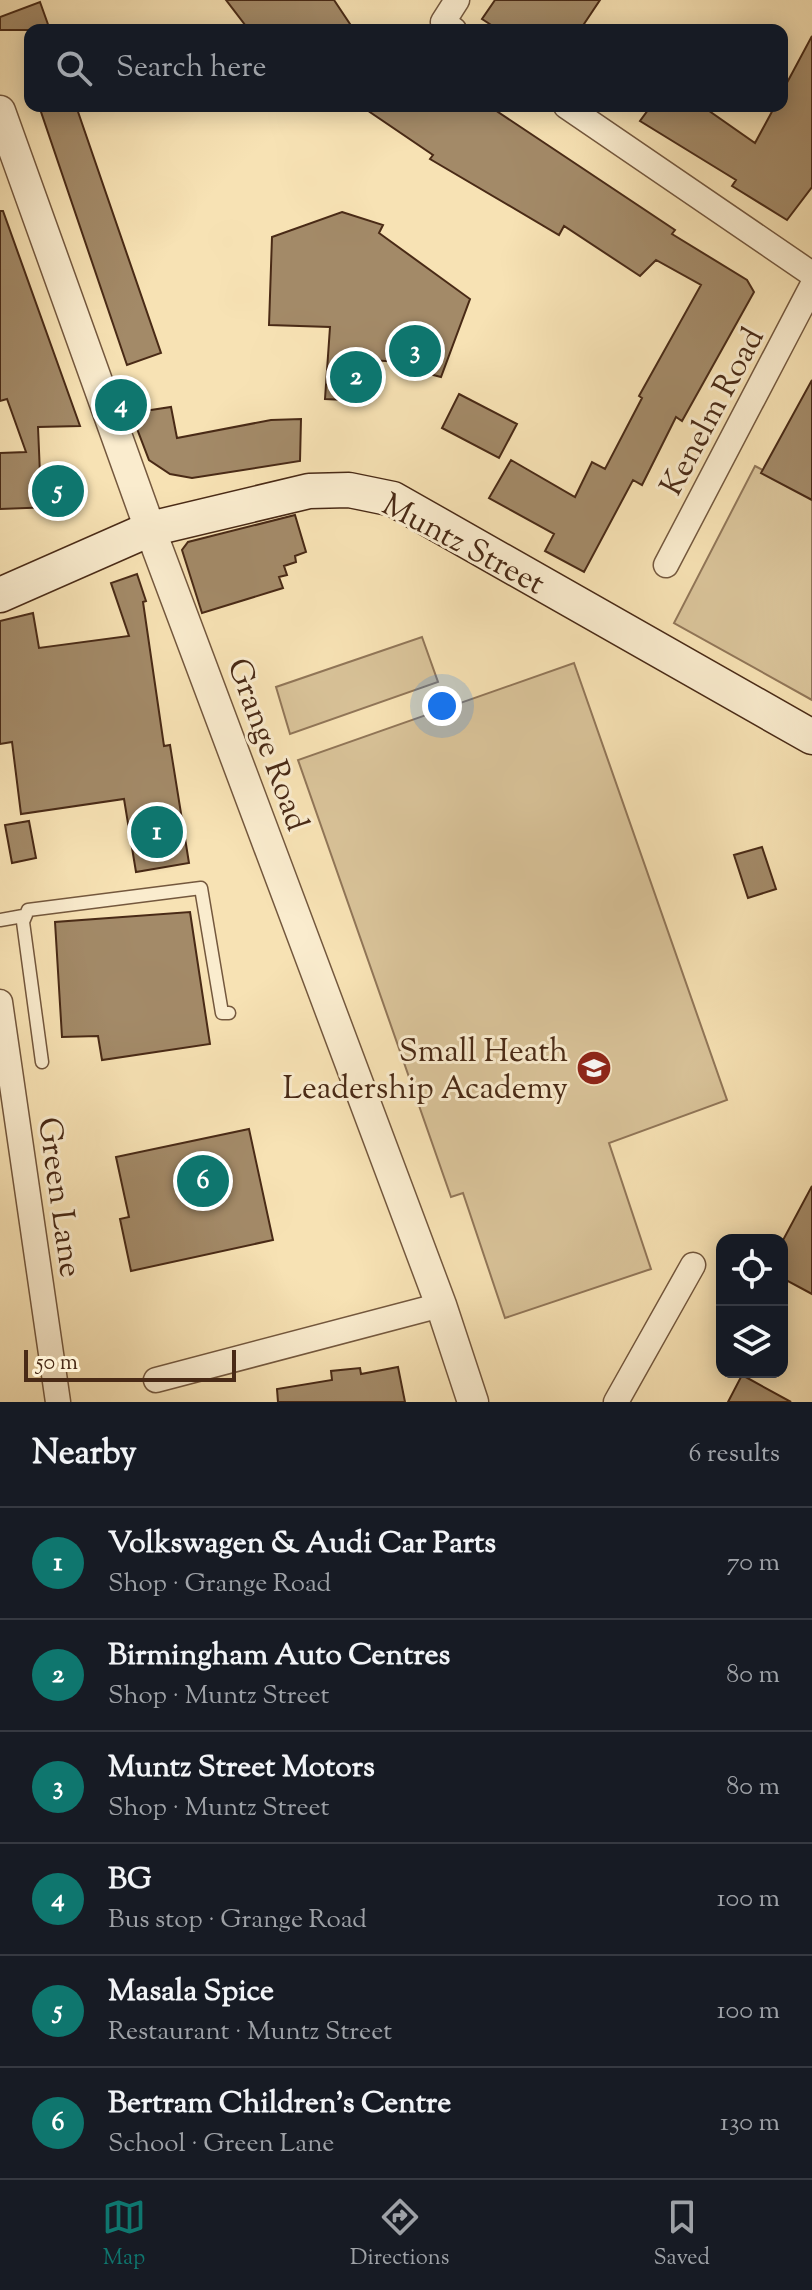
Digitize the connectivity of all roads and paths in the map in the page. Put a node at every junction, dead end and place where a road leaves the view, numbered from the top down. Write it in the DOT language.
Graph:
graph roads {
  1 [pos="457,0"];
  2 [pos="446,24"];
  3 [pos="0,111"];
  4 [pos="575,112"];
  5 [pos="812,274"];
  6 [pos="812,286"];
  7 [pos="150,529"];
  8 [pos="666,565"];
  9 [pos="0,595"];
  10 [pos="812,737"];
  11 [pos="23,916"];
  12 [pos="0,920"];
  13 [pos="0,1002"];
  14 [pos="229,1013"];
  15 [pos="42,1062"];
  16 [pos="693,1265"];
  17 [pos="441,1305"];
  18 [pos="156,1380"];
  19 [pos="58,1402"];
  20 [pos="473,1402"];
  21 [pos="616,1402"];
  1 -- 2 [label="street"];
  3 -- 7 [label="street, Grange Road"];
  4 -- 5 [label="street"];
  6 -- 8 [label="street, Kenelm Road"];
  7 -- 9 [label="main road, Muntz Street"];
  7 -- 10 [label="main road, Muntz Street"];
  7 -- 17 [label="street, Grange Road"];
  11 -- 12 [label="lane"];
  11 -- 14 [label="lane"];
  11 -- 15 [label="lane"];
  13 -- 19 [label="street, Green Lane"];
  16 -- 21 [label="street"];
  17 -- 18 [label="street"];
  17 -- 20 [label="street, Grange Road"];
}
